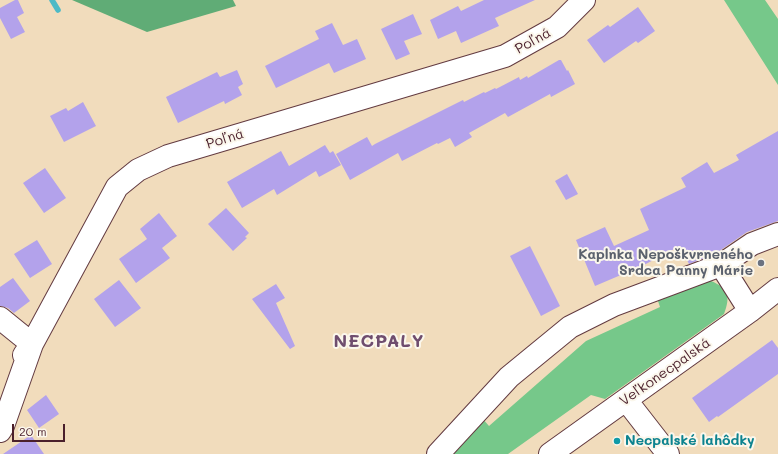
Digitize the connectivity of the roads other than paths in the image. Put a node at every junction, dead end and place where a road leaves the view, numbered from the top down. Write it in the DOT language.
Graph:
graph roads {
  1 [pos="584,0"];
  2 [pos="778,234"];
  3 [pos="721,265"];
  4 [pos="778,289"];
  5 [pos="750,311"];
  6 [pos="0,318"];
  7 [pos="32,344"];
  8 [pos="0,396"];
  9 [pos="626,400"];
  10 [pos="0,431"];
  11 [pos="438,454"];
  12 [pos="550,454"];
  13 [pos="668,454"];
  1 -- 7 [label="street, Poľná"];
  2 -- 3 [label="street"];
  3 -- 5 [label="street"];
  3 -- 11 [label="street"];
  4 -- 5 [label="street, Veľkonecpalská"];
  5 -- 9 [label="street, Veľkonecpalská"];
  6 -- 7 [label="street"];
  7 -- 8 [label="street"];
  7 -- 10 [label="street, Poľná"];
  9 -- 12 [label="street, Veľkonecpalská"];
  9 -- 13 [label="street"];
}
